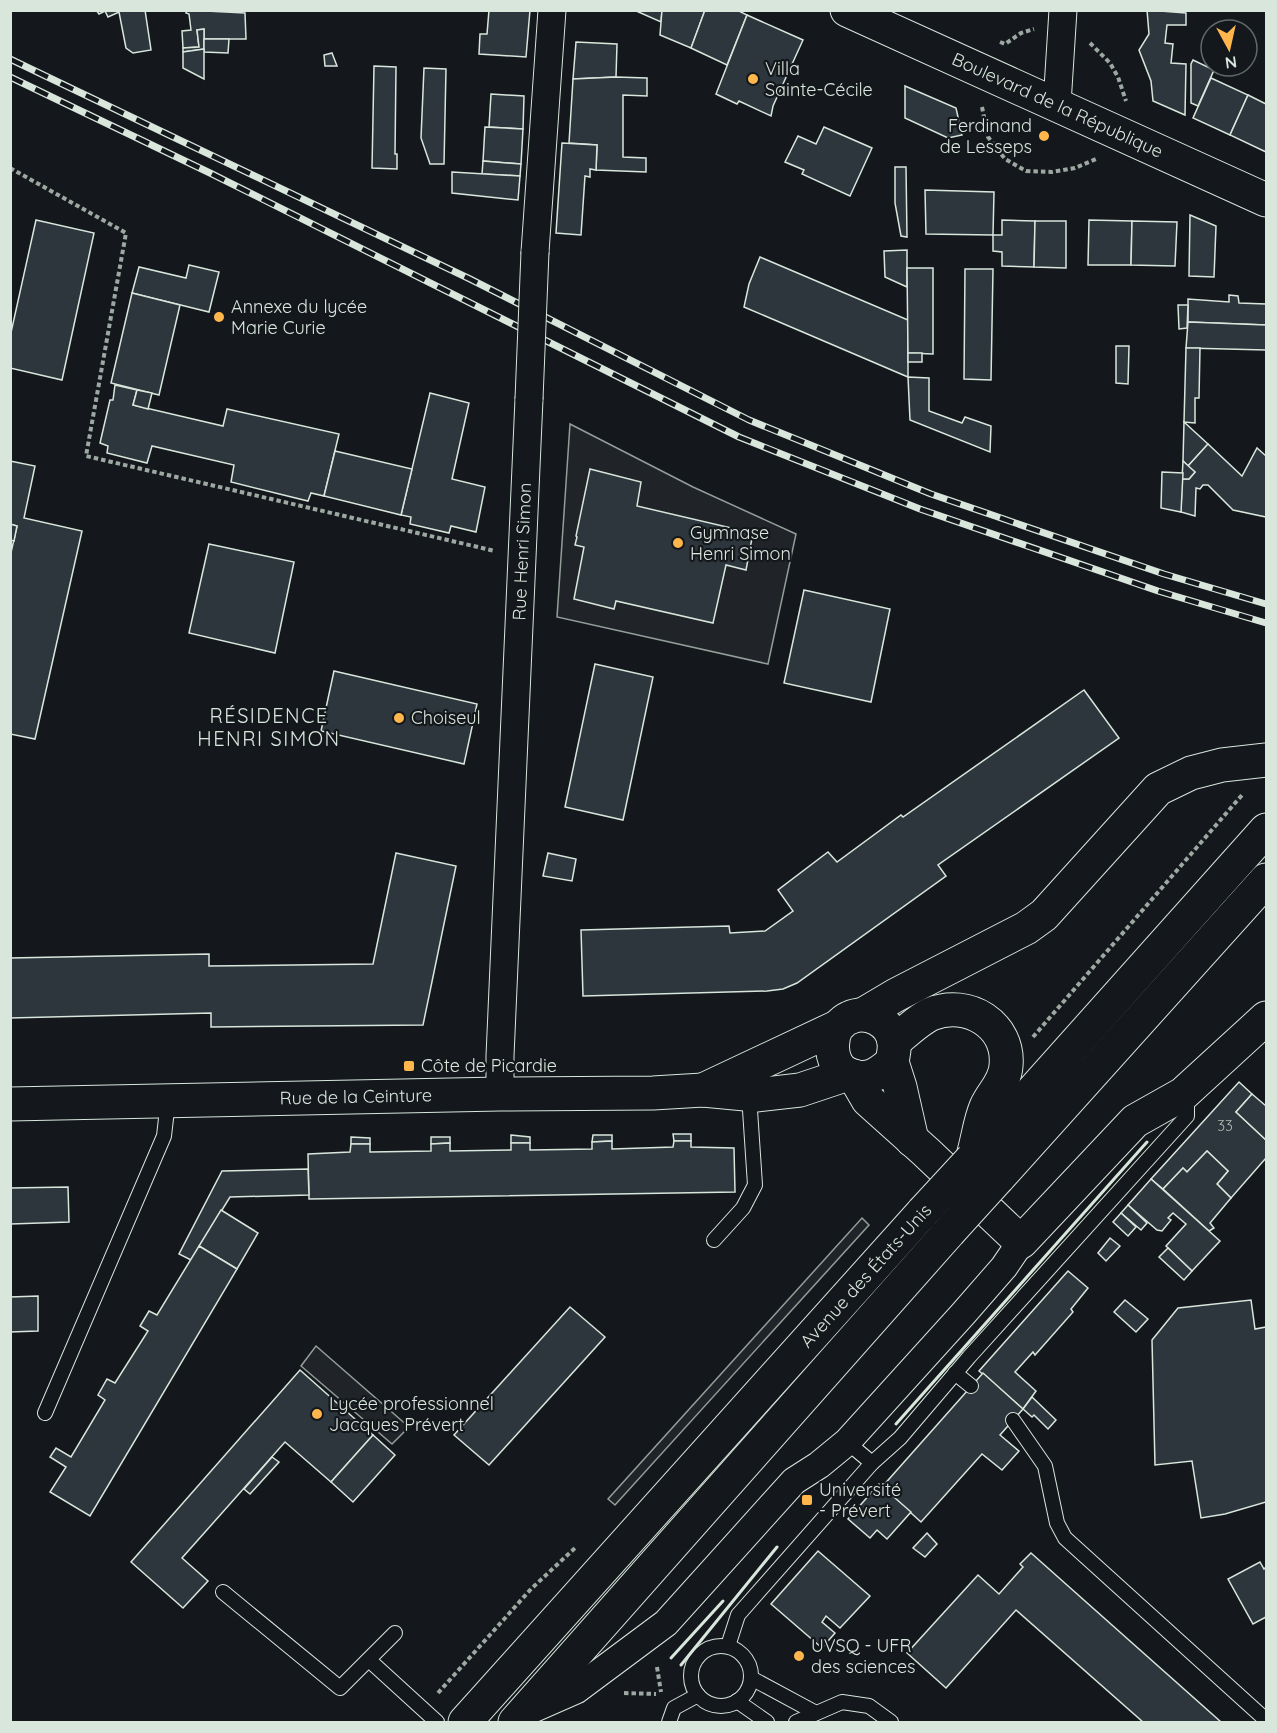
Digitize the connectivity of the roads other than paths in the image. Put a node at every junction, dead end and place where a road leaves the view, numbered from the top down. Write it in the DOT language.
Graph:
graph roads {
  1 [pos="552,10"];
  2 [pos="847,10"];
  3 [pos="1063,10"];
  4 [pos="1057,104"];
  5 [pos="1266,200"];
  6 [pos="1266,760"];
  7 [pos="1266,830"];
  8 [pos="1266,880"];
  9 [pos="1266,1018"];
  10 [pos="850,1021"];
  11 [pos="893,1052"];
  12 [pos="851,1075"];
  13 [pos="703,1090"];
  14 [pos="500,1094"];
  15 [pos="749,1095"];
  16 [pos="1183,1095"];
  17 [pos="168,1101"];
  18 [pos="10,1104"];
  19 [pos="912,1140"];
  20 [pos="972,1159"];
  21 [pos="714,1240"];
  22 [pos="1021,1242"];
  23 [pos="955,1373"];
  24 [pos="971,1386"];
  25 [pos="45,1413"];
  26 [pos="1013,1420"];
  27 [pos="847,1442"];
  28 [pos="872,1463"];
  29 [pos="223,1592"];
  30 [pos="395,1633"];
  31 [pos="728,1646"];
  32 [pos="369,1660"];
  33 [pos="751,1678"];
  34 [pos="698,1695"];
  35 [pos="737,1701"];
  36 [pos="816,1713"];
  37 [pos="519,1718"];
  38 [pos="1266,1720"];
  39 [pos="437,1722"];
  40 [pos="465,1722"];
  41 [pos="669,1722"];
  42 [pos="767,1722"];
  43 [pos="796,1722"];
  44 [pos="891,1722"];
  1 -- 14 [label="street, Rue Henri Simon, bridge"];
  2 -- 4 [label="main road, Boulevard de la République"];
  3 -- 4 [label="street"];
  4 -- 5 [label="main road, Boulevard de la République"];
  6 -- 10 [label="main road, Rue de la Ceinture"];
  7 -- 20 [label="main road, Avenue des États-Unis"];
  8 -- 37 [label="main road, Avenue des États-Unis, bridge"];
  9 -- 16 [label="main road, Avenue des États-Unis"];
  10 -- 11 [label="main road"];
  10 -- 12 [label="main road"];
  10 -- 13 [label="main road, Rue de la Ceinture"];
  11 -- 12 [label="main road, Rue de la Ceinture"];
  11 -- 19 [label="main road"];
  11 -- 20 [label="main road, Rue de la Ceinture"];
  12 -- 15 [label="main road, Rue de la Ceinture"];
  12 -- 19 [label="main road"];
  13 -- 14 [label="main road, Rue de la Ceinture"];
  13 -- 15 [label="main road, Rue de la Ceinture"];
  14 -- 17 [label="main road, Rue de la Ceinture"];
  15 -- 21 [label="lane"];
  16 -- 22 [label="main road, Avenue des États-Unis"];
  16 -- 23 [label="lane"];
  17 -- 18 [label="main road, Rue de la Ceinture"];
  17 -- 25 [label="lane"];
  19 -- 22 [label="main road"];
  20 -- 40 [label="main road, Avenue des États-Unis, bridge"];
  22 -- 27 [label="street, Avenue des États-Unis"];
  23 -- 24 [label="lane"];
  23 -- 28 [label="lane"];
  26 -- 38 [label="lane"];
  27 -- 28 [label="lane"];
  27 -- 37 [label="street, Avenue des États-Unis"];
  28 -- 31 [label="lane"];
  29 -- 32 [label="lane"];
  30 -- 32 [label="lane"];
  31 -- 33 [label="lane"];
  31 -- 34 [label="lane"];
  32 -- 39 [label="lane"];
  33 -- 35 [label="lane"];
  33 -- 36 [label="lane"];
  34 -- 35 [label="lane"];
  34 -- 41 [label="lane"];
  35 -- 42 [label="lane"];
  36 -- 43 [label="lane"];
  36 -- 44 [label="lane"];
}
